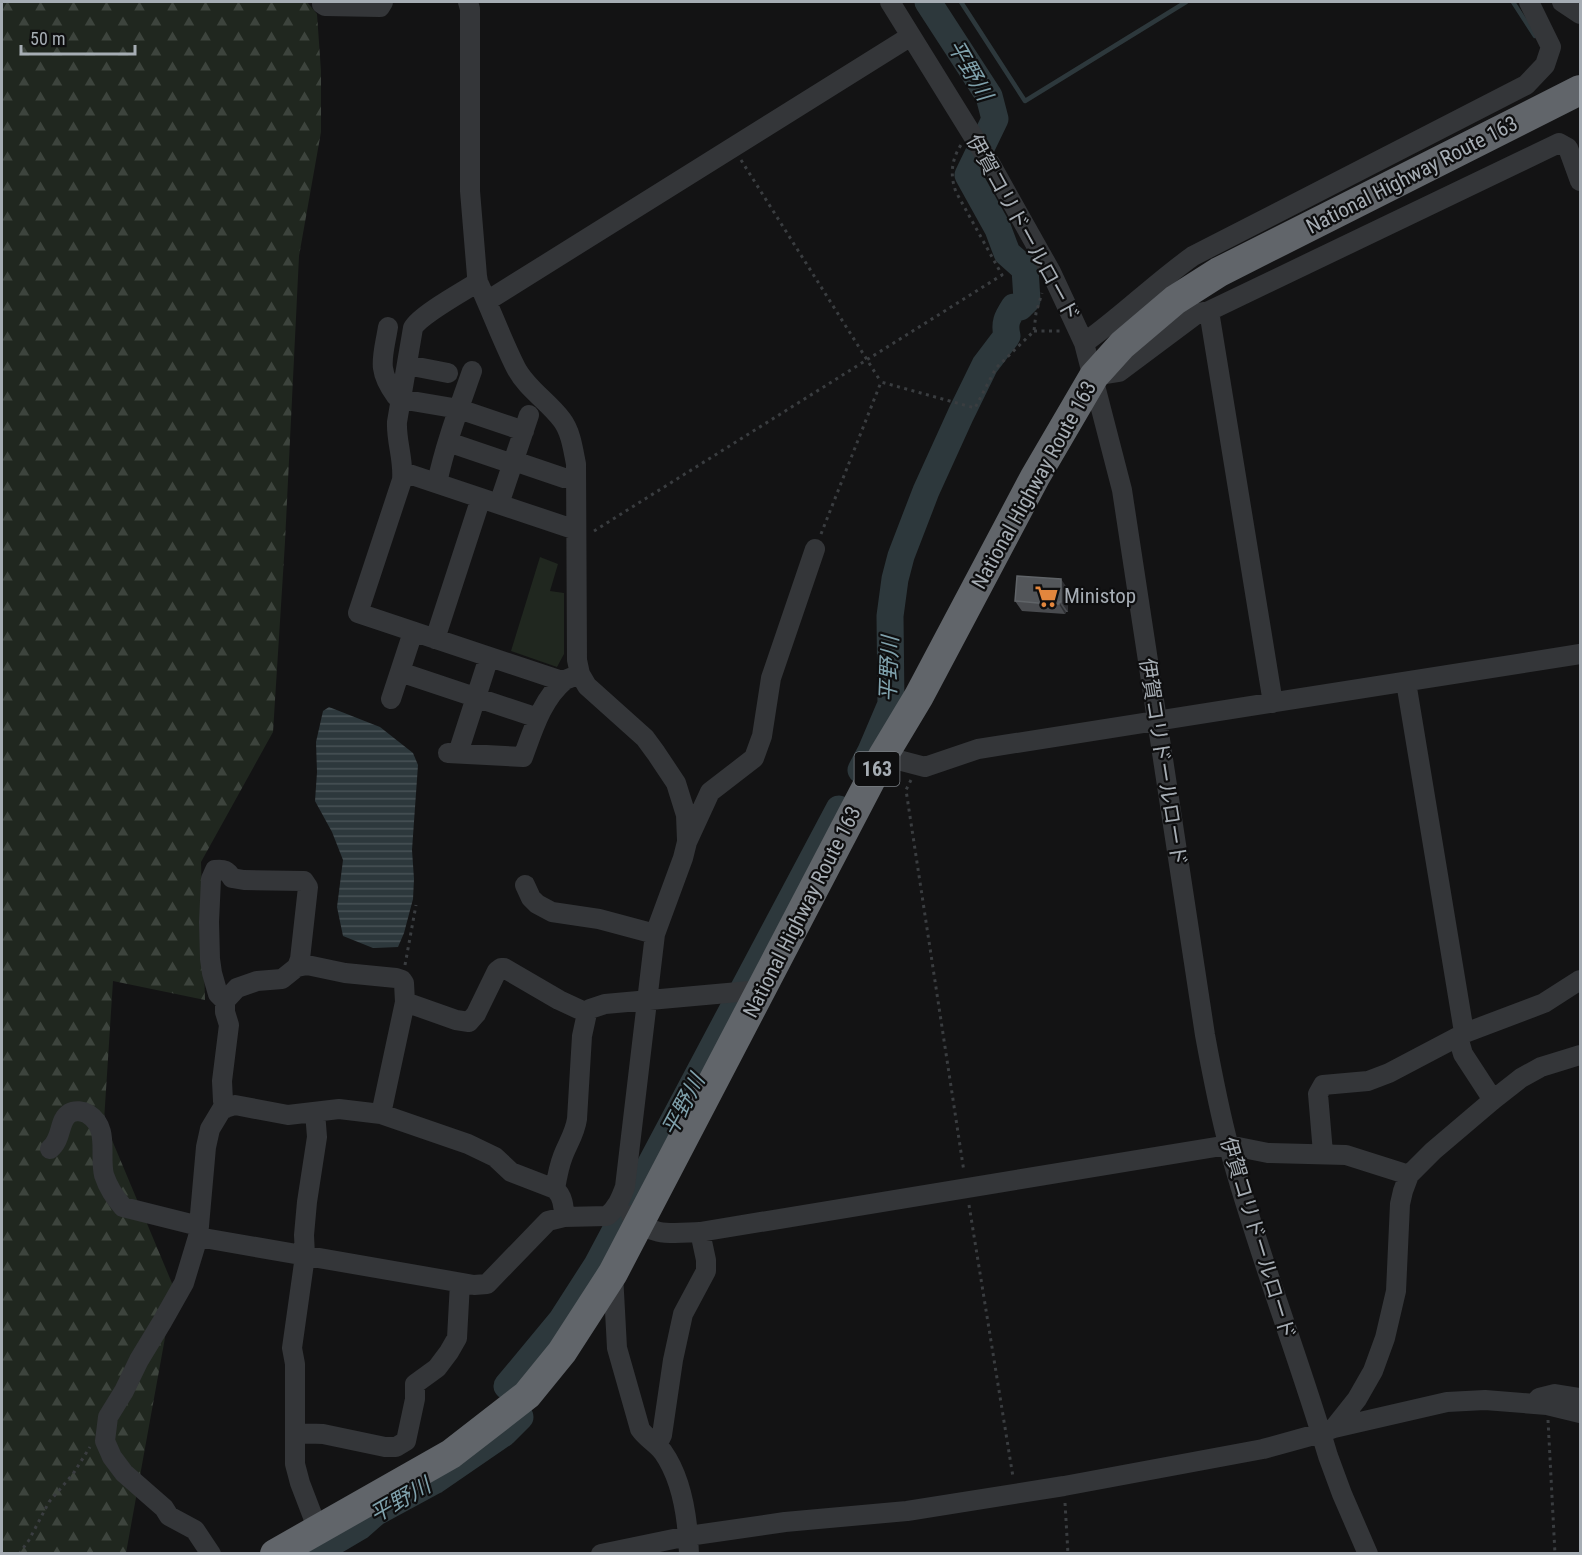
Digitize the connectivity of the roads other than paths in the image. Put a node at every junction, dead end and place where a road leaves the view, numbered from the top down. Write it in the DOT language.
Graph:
graph roads {
  1 [pos="383,2"];
  2 [pos="890,2"];
  3 [pos="1529,2"];
  4 [pos="1562,2"];
  5 [pos="322,3"];
  6 [pos="470,3"];
  7 [pos="1581,14"];
  8 [pos="911,36"];
  9 [pos="1581,90"];
  10 [pos="1581,181"];
  11 [pos="478,282"];
  12 [pos="487,301"];
  13 [pos="1209,311"];
  14 [pos="388,327"];
  15 [pos="1082,338"];
  16 [pos="406,364"];
  17 [pos="472,371"];
  18 [pos="448,373"];
  19 [pos="1094,376"];
  20 [pos="400,399"];
  21 [pos="459,409"];
  22 [pos="448,442"];
  23 [pos="513,463"];
  24 [pos="403,472"];
  25 [pos="564,478"];
  26 [pos="437,483"];
  27 [pos="490,501"];
  28 [pos="577,536"];
  29 [pos="815,549"];
  30 [pos="413,632"];
  31 [pos="435,639"];
  32 [pos="1581,654"];
  33 [pos="489,657"];
  34 [pos="400,672"];
  35 [pos="572,677"];
  36 [pos="1406,682"];
  37 [pos="476,698"];
  38 [pos="391,699"];
  39 [pos="1273,703"];
  40 [pos="537,718"];
  41 [pos="1156,721"];
  42 [pos="884,756"];
  43 [pos="687,842"];
  44 [pos="525,885"];
  45 [pos="655,934"];
  46 [pos="297,967"];
  47 [pos="1581,980"];
  48 [pos="749,991"];
  49 [pos="647,999"];
  50 [pos="225,1001"];
  51 [pos="405,1002"];
  52 [pos="587,1013"];
  53 [pos="1462,1035"];
  54 [pos="1581,1055"];
  55 [pos="1493,1100"];
  56 [pos="226,1108"];
  57 [pos="315,1112"];
  58 [pos="381,1114"];
  59 [pos="1228,1146"];
  60 [pos="51,1149"];
  61 [pos="1323,1153"];
  62 [pos="1409,1175"];
  63 [pos="555,1189"];
  64 [pos="619,1202"];
  65 [pos="564,1217"];
  66 [pos="640,1224"];
  67 [pos="199,1231"];
  68 [pos="700,1233"];
  69 [pos="305,1256"];
  70 [pos="613,1273"];
  71 [pos="460,1283"];
  72 [pos="1581,1398"];
  73 [pos="1518,1403"];
  74 [pos="1581,1413"];
  75 [pos="1328,1431"];
  76 [pos="296,1433"];
  77 [pos="657,1445"];
  78 [pos="312,1541"];
  79 [pos="688,1545"];
  80 [pos="211,1554"];
  81 [pos="275,1554"];
  82 [pos="601,1554"];
  83 [pos="1368,1554"];
  1 -- 5 [label="street"];
  2 -- 8 [label="street, 伊賀コリドールロード"];
  3 -- 15 [label="street"];
  4 -- 7 [label="street"];
  6 -- 11 [label="street"];
  8 -- 12 [label="street"];
  8 -- 15 [label="street, 伊賀コリドールロード"];
  9 -- 19 [label="highway, National Highway Route 163 / 163"];
  10 -- 13 [label="street"];
  11 -- 12 [label="street"];
  11 -- 16 [label="street"];
  12 -- 28 [label="street"];
  13 -- 19 [label="street"];
  13 -- 39 [label="street"];
  14 -- 20 [label="street"];
  15 -- 19 [label="street, 伊賀コリドールロード"];
  16 -- 18 [label="street"];
  16 -- 20 [label="street"];
  17 -- 21 [label="street"];
  19 -- 41 [label="street, 伊賀コリドールロード"];
  19 -- 42 [label="highway, National Highway Route 163 / 163"];
  20 -- 21 [label="street"];
  20 -- 24 [label="street"];
  21 -- 22 [label="street"];
  21 -- 23 [label="street"];
  22 -- 23 [label="street"];
  22 -- 26 [label="street"];
  23 -- 25 [label="street"];
  23 -- 27 [label="street"];
  24 -- 26 [label="street"];
  24 -- 30 [label="street"];
  26 -- 27 [label="street"];
  27 -- 28 [label="street"];
  27 -- 31 [label="street"];
  28 -- 35 [label="street"];
  29 -- 43 [label="street"];
  30 -- 31 [label="street"];
  30 -- 34 [label="street"];
  31 -- 33 [label="street"];
  32 -- 36 [label="street"];
  33 -- 35 [label="street"];
  33 -- 37 [label="street"];
  34 -- 37 [label="street"];
  34 -- 38 [label="street"];
  35 -- 40 [label="street"];
  35 -- 43 [label="street"];
  36 -- 39 [label="street"];
  36 -- 53 [label="street"];
  37 -- 40 [label="street"];
  37 -- 40 [label="street"];
  39 -- 41 [label="street"];
  41 -- 42 [label="street"];
  41 -- 59 [label="street, 伊賀コリドールロード"];
  42 -- 48 [label="highway, National Highway Route 163 / 163"];
  43 -- 45 [label="street"];
  44 -- 45 [label="street"];
  45 -- 49 [label="street"];
  46 -- 50 [label="street"];
  46 -- 50 [label="street"];
  46 -- 51 [label="street"];
  47 -- 53 [label="street"];
  48 -- 49 [label="street"];
  48 -- 66 [label="highway, National Highway Route 163 / 163"];
  49 -- 52 [label="street"];
  49 -- 64 [label="street"];
  50 -- 56 [label="street"];
  51 -- 52 [label="street"];
  51 -- 58 [label="street"];
  52 -- 63 [label="street"];
  53 -- 55 [label="street"];
  53 -- 61 [label="street"];
  54 -- 55 [label="street"];
  55 -- 62 [label="street"];
  56 -- 57 [label="street"];
  56 -- 67 [label="street"];
  57 -- 58 [label="street"];
  57 -- 69 [label="street"];
  58 -- 63 [label="street"];
  59 -- 61 [label="street"];
  59 -- 68 [label="street"];
  59 -- 75 [label="street, 伊賀コリドールロード"];
  60 -- 67 [label="street"];
  61 -- 62 [label="street"];
  62 -- 75 [label="street"];
  63 -- 65 [label="street"];
  64 -- 65 [label="street"];
  64 -- 66 [label="street"];
  65 -- 71 [label="street"];
  66 -- 68 [label="street"];
  66 -- 70 [label="highway, National Highway Route 163 / 163"];
  67 -- 69 [label="street"];
  67 -- 80 [label="street"];
  68 -- 77 [label="street"];
  69 -- 71 [label="street"];
  69 -- 76 [label="street"];
  70 -- 77 [label="street"];
  70 -- 78 [label="highway, National Highway Route 163 / 163"];
  71 -- 76 [label="street"];
  72 -- 73 [label="street"];
  73 -- 74 [label="street"];
  73 -- 75 [label="street"];
  75 -- 79 [label="street"];
  75 -- 83 [label="street, 伊賀コリドールロード"];
  76 -- 78 [label="street"];
  77 -- 79 [label="street"];
  78 -- 81 [label="highway, National Highway Route 163 / 163"];
  79 -- 82 [label="street"];
}
